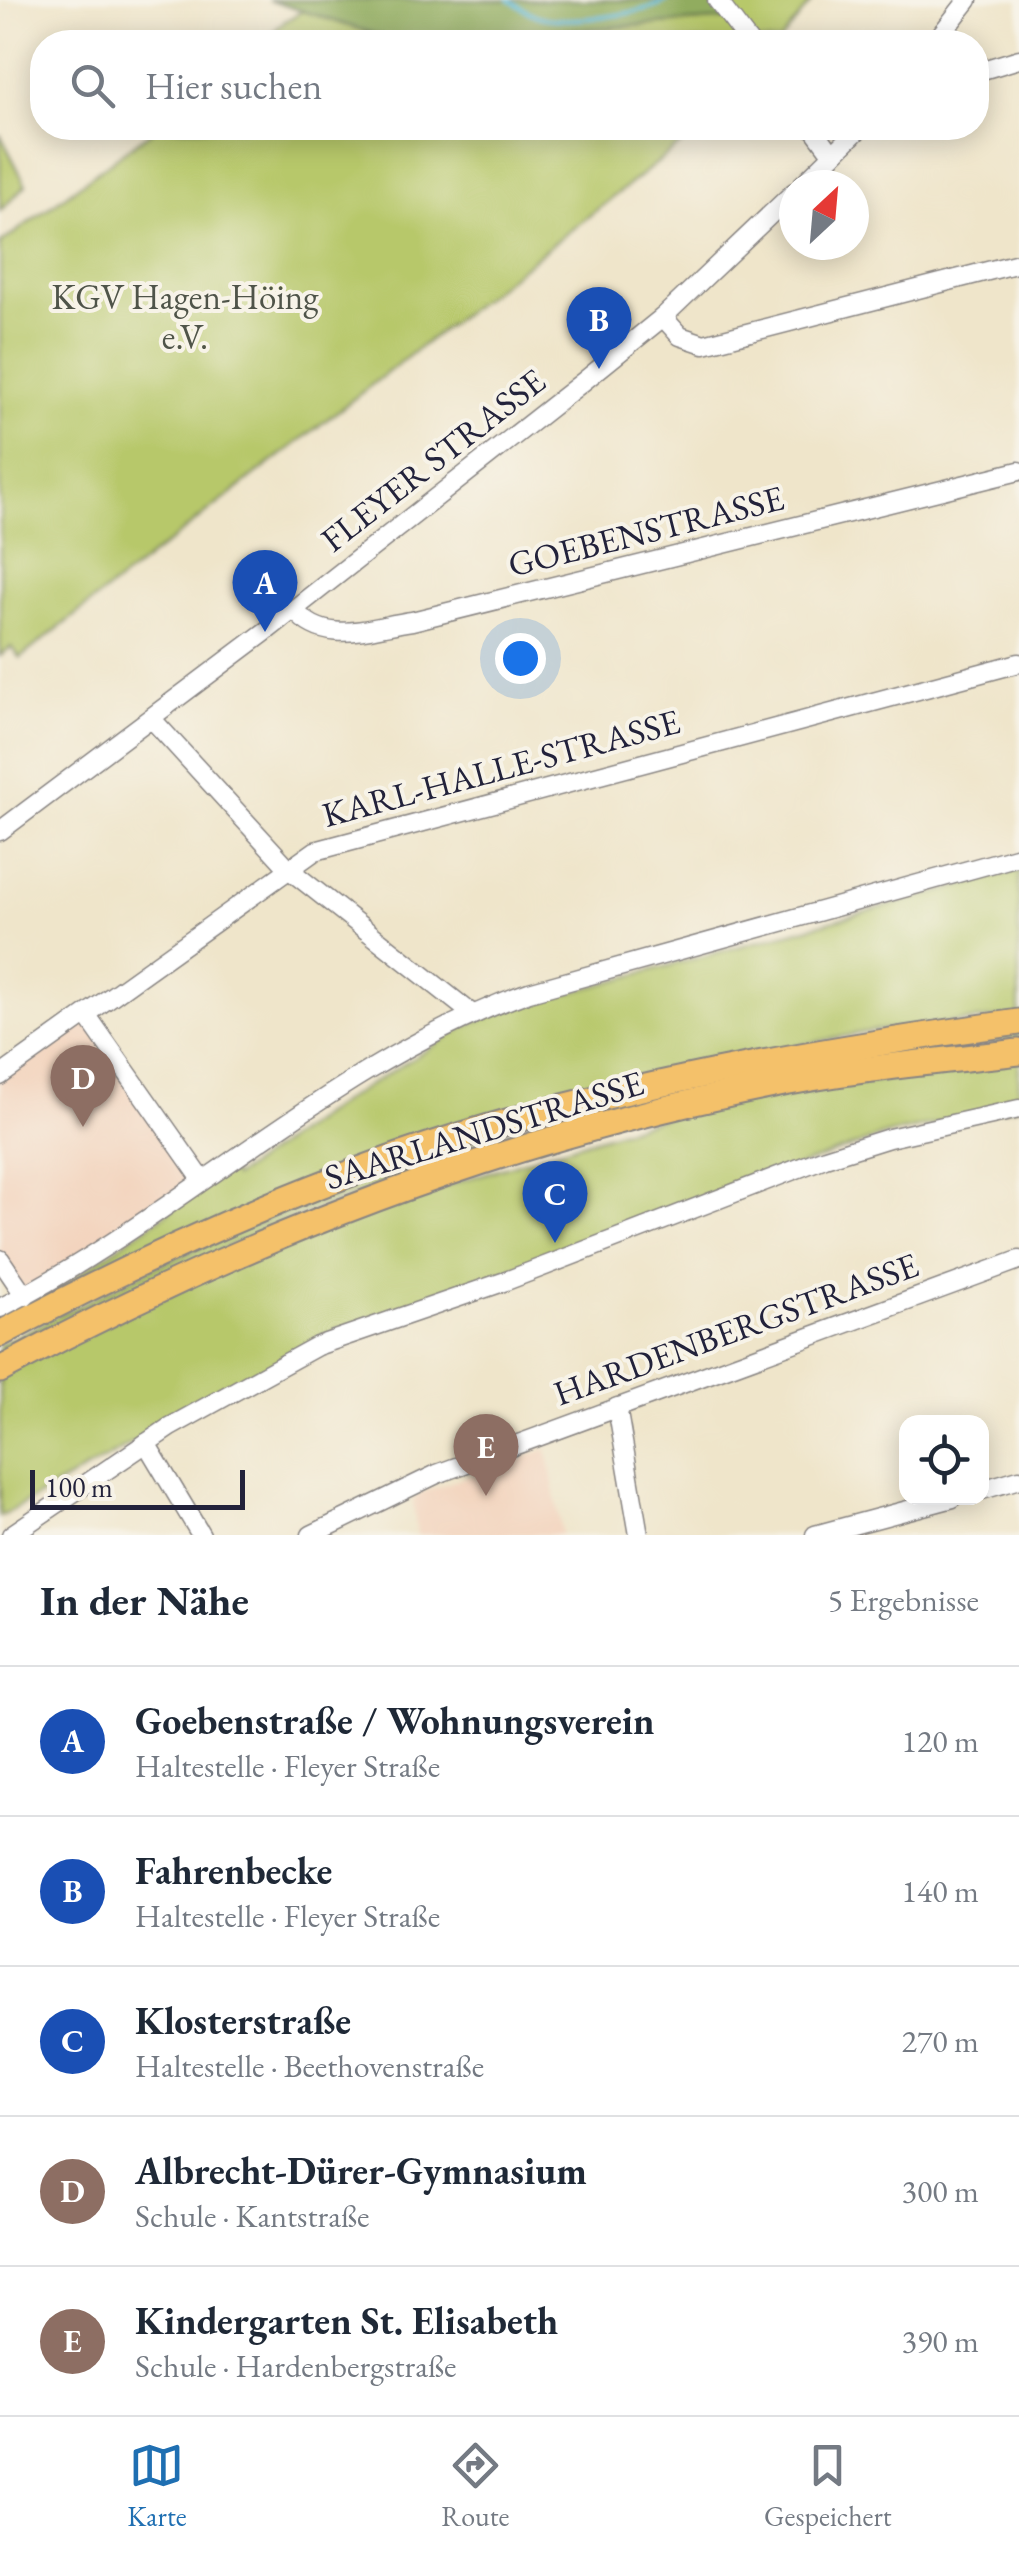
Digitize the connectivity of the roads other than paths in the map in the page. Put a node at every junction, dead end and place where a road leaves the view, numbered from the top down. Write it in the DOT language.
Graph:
graph roads {
  1 [pos="717,0"];
  2 [pos="968,0"];
  3 [pos="740,30"];
  4 [pos="944,30"];
  5 [pos="1019,59"];
  6 [pos="989,68"];
  7 [pos="822,140"];
  8 [pos="848,140"];
  9 [pos="834,155"];
  10 [pos="818,170"];
  11 [pos="779,206"];
  12 [pos="1019,263"];
  13 [pos="663,317"];
  14 [pos="1019,470"];
  15 [pos="294,610"];
  16 [pos="1019,663"];
  17 [pos="151,718"];
  18 [pos="0,831"];
  19 [pos="1019,856"];
  20 [pos="291,871"];
  21 [pos="471,1013"];
  22 [pos="88,1017"];
  23 [pos="1019,1022"];
  24 [pos="1019,1052"];
  25 [pos="0,1076"];
  26 [pos="1019,1109"];
  27 [pos="201,1178"];
  28 [pos="0,1259"];
  29 [pos="1019,1260"];
  30 [pos="25,1296"];
  31 [pos="0,1308"];
  32 [pos="0,1334"];
  33 [pos="0,1370"];
  34 [pos="617,1407"];
  35 [pos="146,1443"];
  36 [pos="1019,1479"];
  37 [pos="989,1488"];
  38 [pos="927,1505"];
  39 [pos="11,1535"];
  40 [pos="201,1535"];
  41 [pos="311,1535"];
  42 [pos="639,1535"];
  43 [pos="814,1535"];
  1 -- 3 [label="street"];
  2 -- 4 [label="street"];
  5 -- 6 [label="street"];
  7 -- 9 [label="street"];
  8 -- 9 [label="street"];
  9 -- 10 [label="street"];
  11 -- 13 [label="street, FLEYER STRASSE"];
  12 -- 13 [label="street"];
  13 -- 15 [label="street, FLEYER STRASSE"];
  14 -- 15 [label="street, GOEBENSTRASSE"];
  15 -- 17 [label="street, FLEYER STRASSE"];
  16 -- 20 [label="street, KARL-HALLE-STRASSE"];
  17 -- 18 [label="street, FLEYER STRASSE"];
  17 -- 20 [label="street"];
  19 -- 21 [label="street"];
  20 -- 21 [label="street"];
  20 -- 22 [label="street, KARL-HALLE-STRASSE"];
  21 -- 27 [label="street"];
  22 -- 25 [label="street, KARL-HALLE-STRASSE"];
  22 -- 27 [label="street"];
  23 -- 32 [label="highway, SAARLANDSTRASSE"];
  24 -- 33 [label="highway, SAARLANDSTRASSE"];
  26 -- 35 [label="street"];
  27 -- 30 [label="street"];
  28 -- 30 [label="street"];
  29 -- 34 [label="street, HARDENBERGSTRASSE"];
  30 -- 31 [label="street"];
  34 -- 41 [label="street, HARDENBERGSTRASSE"];
  34 -- 42 [label="street"];
  35 -- 39 [label="street"];
  35 -- 40 [label="street"];
  36 -- 37 [label="street"];
  38 -- 43 [label="street"];
}
